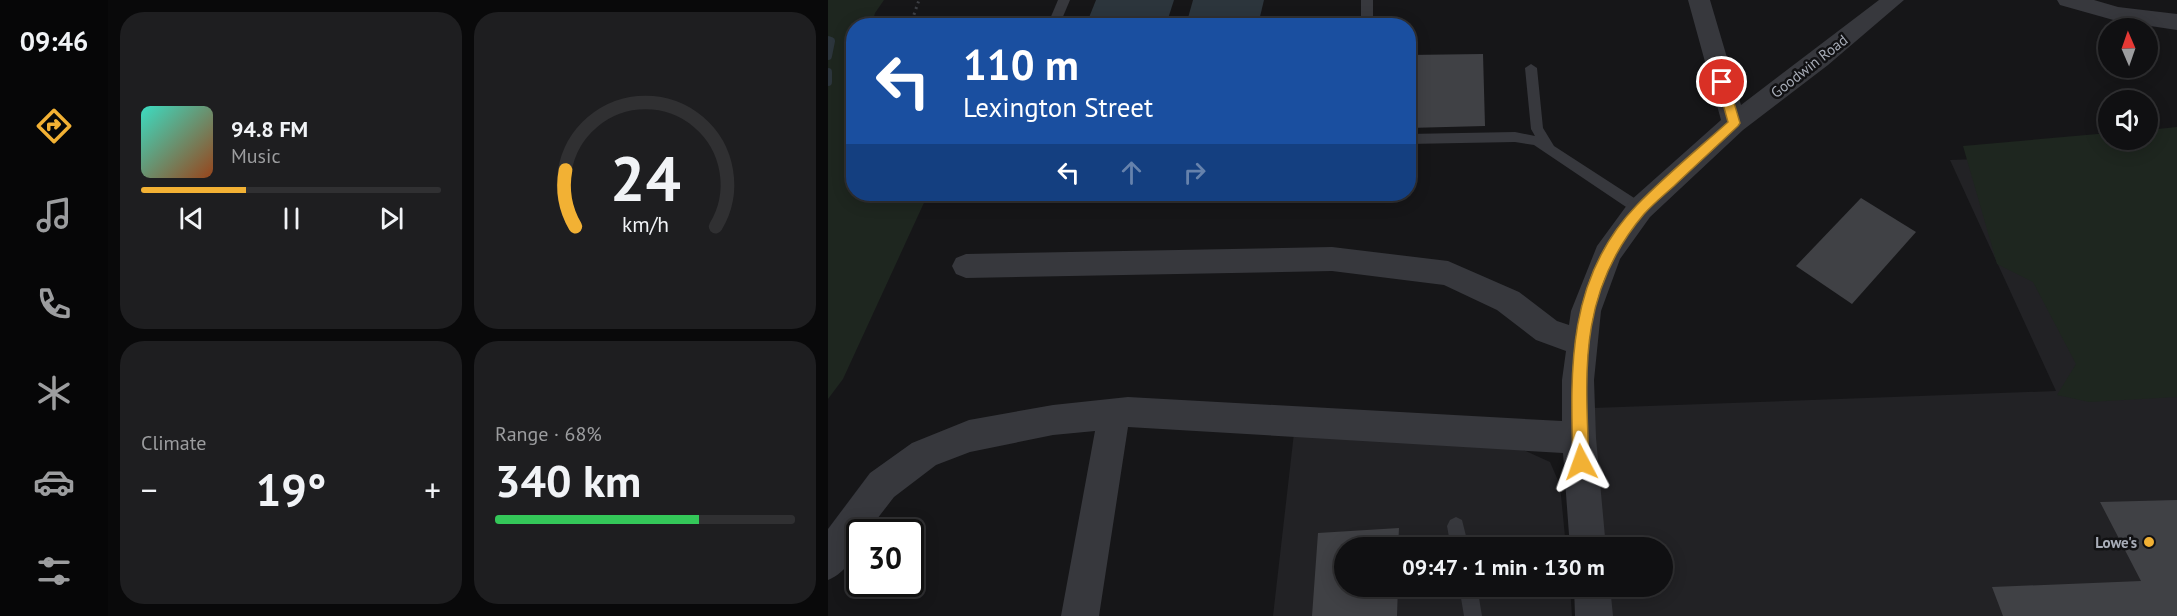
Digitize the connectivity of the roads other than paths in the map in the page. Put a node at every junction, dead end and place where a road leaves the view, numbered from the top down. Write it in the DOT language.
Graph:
graph roads {
  1 [pos="1064,0"];
  2 [pos="1367,0"];
  3 [pos="1699,0"];
  4 [pos="1893,0"];
  5 [pos="2068,0"];
  6 [pos="1056,18"];
  7 [pos="1366,18"];
  8 [pos="2177,22"];
  9 [pos="1531,68"];
  10 [pos="1734,123"];
  11 [pos="1416,139"];
  12 [pos="1550,148"];
  13 [pos="1640,209"];
  14 [pos="966,266"];
  15 [pos="1581,343"];
  16 [pos="1114,414"];
  17 [pos="1579,438"];
  18 [pos="1456,526"];
  19 [pos="1458,537"];
  20 [pos="1587,537"];
  21 [pos="828,562"];
  22 [pos="1470,597"];
  23 [pos="1593,597"];
  24 [pos="1080,616"];
  25 [pos="1473,616"];
  26 [pos="1594,616"];
  1 -- 6 [label="lane"];
  2 -- 7 [label="lane"];
  3 -- 10 [label="street"];
  4 -- 10 [label="street, Goodwin Road"];
  5 -- 8 [label="street"];
  9 -- 12 [label="lane"];
  10 -- 13 [label="street, Goodwin Road"];
  11 -- 12 [label="lane"];
  12 -- 13 [label="lane"];
  13 -- 15 [label="street, Goodwin Road"];
  14 -- 15 [label="street"];
  15 -- 17 [label="street, Goodwin Road"];
  16 -- 17 [label="street"];
  16 -- 21 [label="street"];
  16 -- 24 [label="street"];
  17 -- 20 [label="street, Goodwin Road"];
  18 -- 19 [label="lane"];
  22 -- 25 [label="lane"];
  23 -- 26 [label="street"];
}
